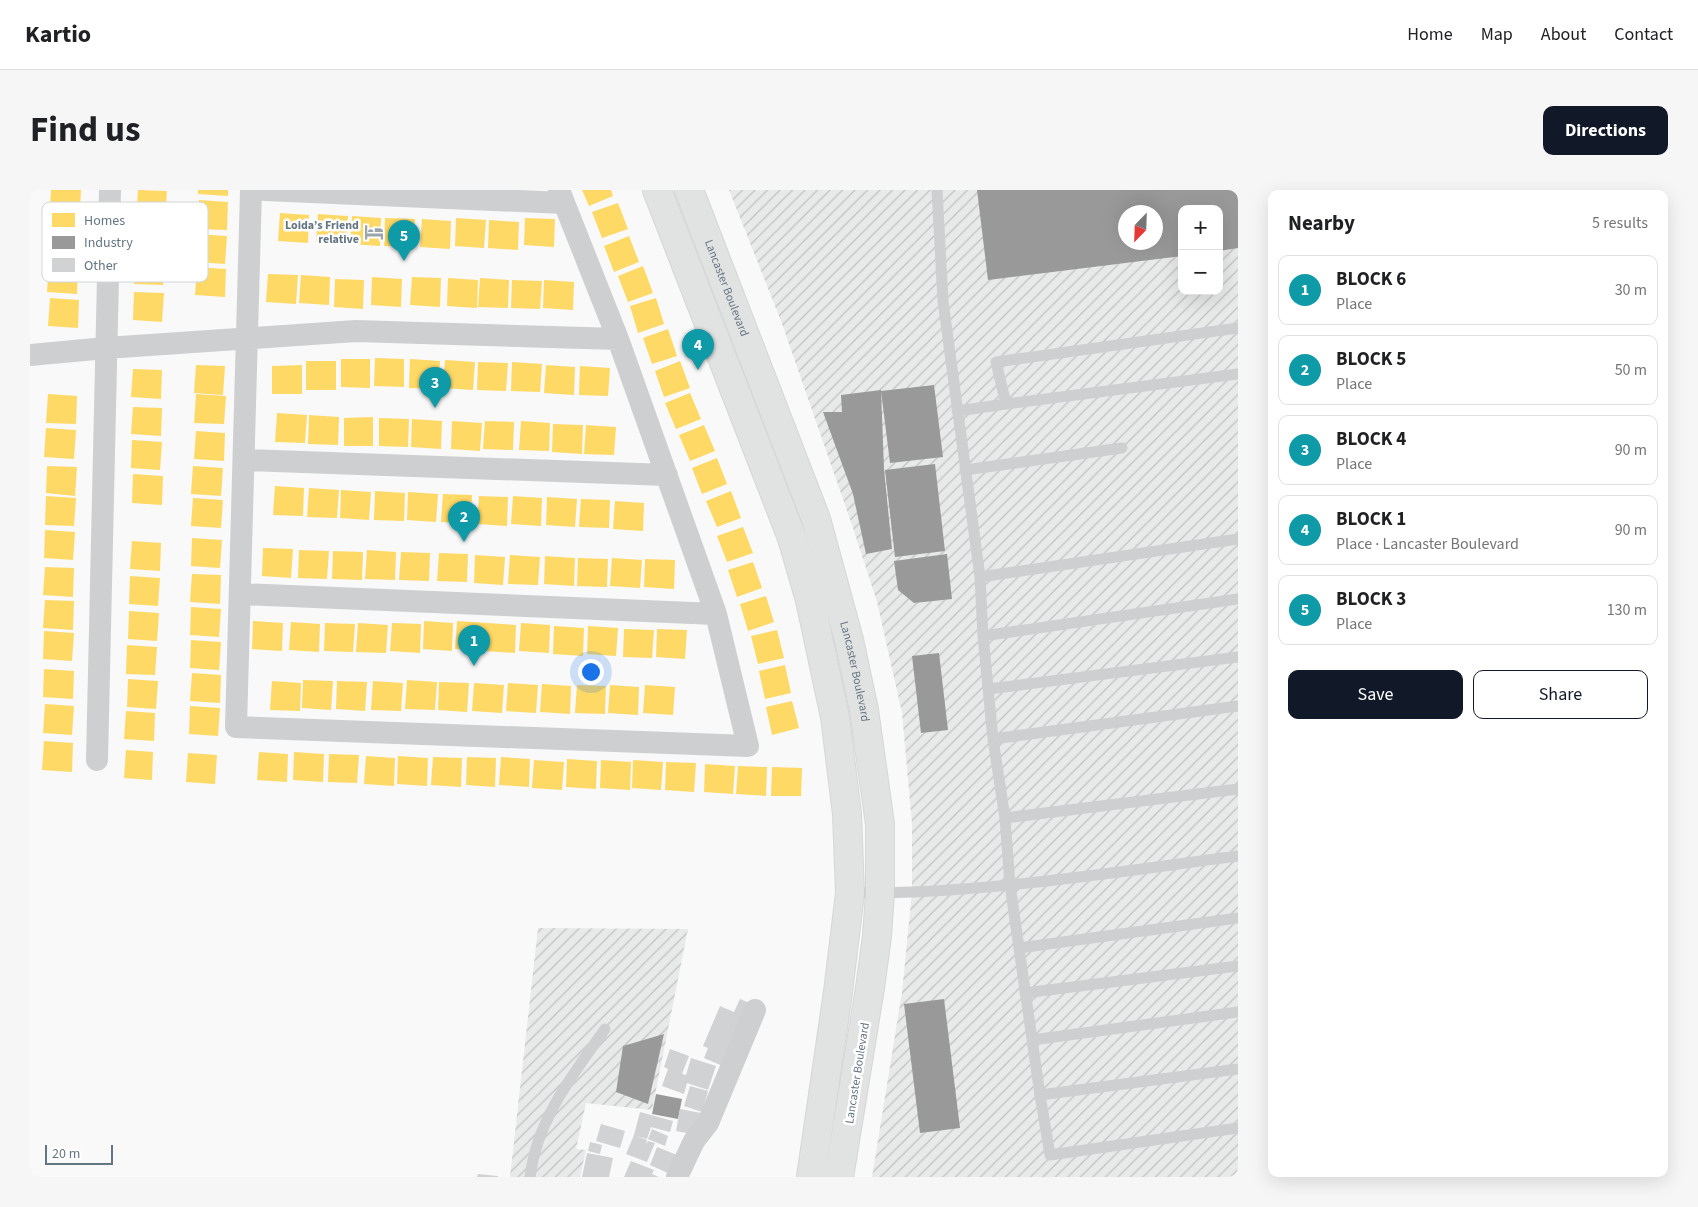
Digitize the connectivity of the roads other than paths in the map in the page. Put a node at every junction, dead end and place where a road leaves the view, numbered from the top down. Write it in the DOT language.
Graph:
graph roads {
  1 [pos="251,190"];
  2 [pos="265,190"];
  3 [pos="658,190"];
  4 [pos="689,190"];
  5 [pos="937,190"];
  6 [pos="561,197"];
  7 [pos="108,282"];
  8 [pos="1238,328"];
  9 [pos="618,339"];
  10 [pos="247,340"];
  11 [pos="106,348"];
  12 [pos="30,355"];
  13 [pos="1238,374"];
  14 [pos="1006,404"];
  15 [pos="956,411"];
  16 [pos="1122,448"];
  17 [pos="244,460"];
  18 [pos="965,470"];
  19 [pos="667,475"];
  20 [pos="1238,539"];
  21 [pos="980,577"];
  22 [pos="240,594"];
  23 [pos="1238,599"];
  24 [pos="716,614"];
  25 [pos="983,636"];
  26 [pos="1238,657"];
  27 [pos="989,689"];
  28 [pos="1238,706"];
  29 [pos="993,739"];
  30 [pos="97,760"];
  31 [pos="1238,789"];
  32 [pos="1006,818"];
  33 [pos="1238,856"];
  34 [pos="1010,886"];
  35 [pos="850,893"];
  36 [pos="880,893"];
  37 [pos="1238,918"];
  38 [pos="1019,948"];
  39 [pos="1238,966"];
  40 [pos="1026,993"];
  41 [pos="755,1010"];
  42 [pos="1238,1012"];
  43 [pos="605,1029"];
  44 [pos="1032,1040"];
  45 [pos="1238,1069"];
  46 [pos="1040,1095"];
  47 [pos="1238,1128"];
  48 [pos="530,1177"];
  49 [pos="677,1177"];
  50 [pos="811,1177"];
  51 [pos="839,1177"];
  1 -- 10 [label="street"];
  2 -- 6 [label="street"];
  3 -- 35 [label="main road"];
  4 -- 36 [label="main road, Lancaster Boulevard"];
  5 -- 15 [label="lane"];
  6 -- 9 [label="street"];
  7 -- 11 [label="street"];
  8 -- 14 [label="lane"];
  9 -- 10 [label="street"];
  9 -- 19 [label="street"];
  10 -- 11 [label="street"];
  10 -- 17 [label="street"];
  11 -- 12 [label="street"];
  11 -- 30 [label="street"];
  13 -- 14 [label="lane"];
  14 -- 15 [label="lane"];
  15 -- 18 [label="lane"];
  16 -- 18 [label="lane"];
  17 -- 19 [label="street"];
  17 -- 22 [label="street"];
  18 -- 21 [label="lane"];
  19 -- 24 [label="street"];
  20 -- 21 [label="lane"];
  21 -- 25 [label="lane"];
  22 -- 24 [label="street"];
  22 -- 24 [label="street"];
  23 -- 25 [label="lane"];
  25 -- 27 [label="lane"];
  26 -- 27 [label="lane"];
  27 -- 29 [label="lane"];
  28 -- 29 [label="lane"];
  29 -- 32 [label="lane"];
  31 -- 32 [label="lane"];
  32 -- 34 [label="lane"];
  33 -- 34 [label="lane"];
  34 -- 36 [label="lane"];
  34 -- 38 [label="lane"];
  35 -- 36 [label="lane"];
  35 -- 50 [label="main road"];
  36 -- 51 [label="main road, Lancaster Boulevard"];
  37 -- 38 [label="lane"];
  38 -- 40 [label="lane"];
  39 -- 40 [label="lane"];
  40 -- 44 [label="lane"];
  41 -- 49 [label="street"];
  42 -- 44 [label="lane"];
  43 -- 48 [label="lane"];
  44 -- 46 [label="lane"];
  45 -- 46 [label="lane"];
  46 -- 47 [label="lane"];
}
